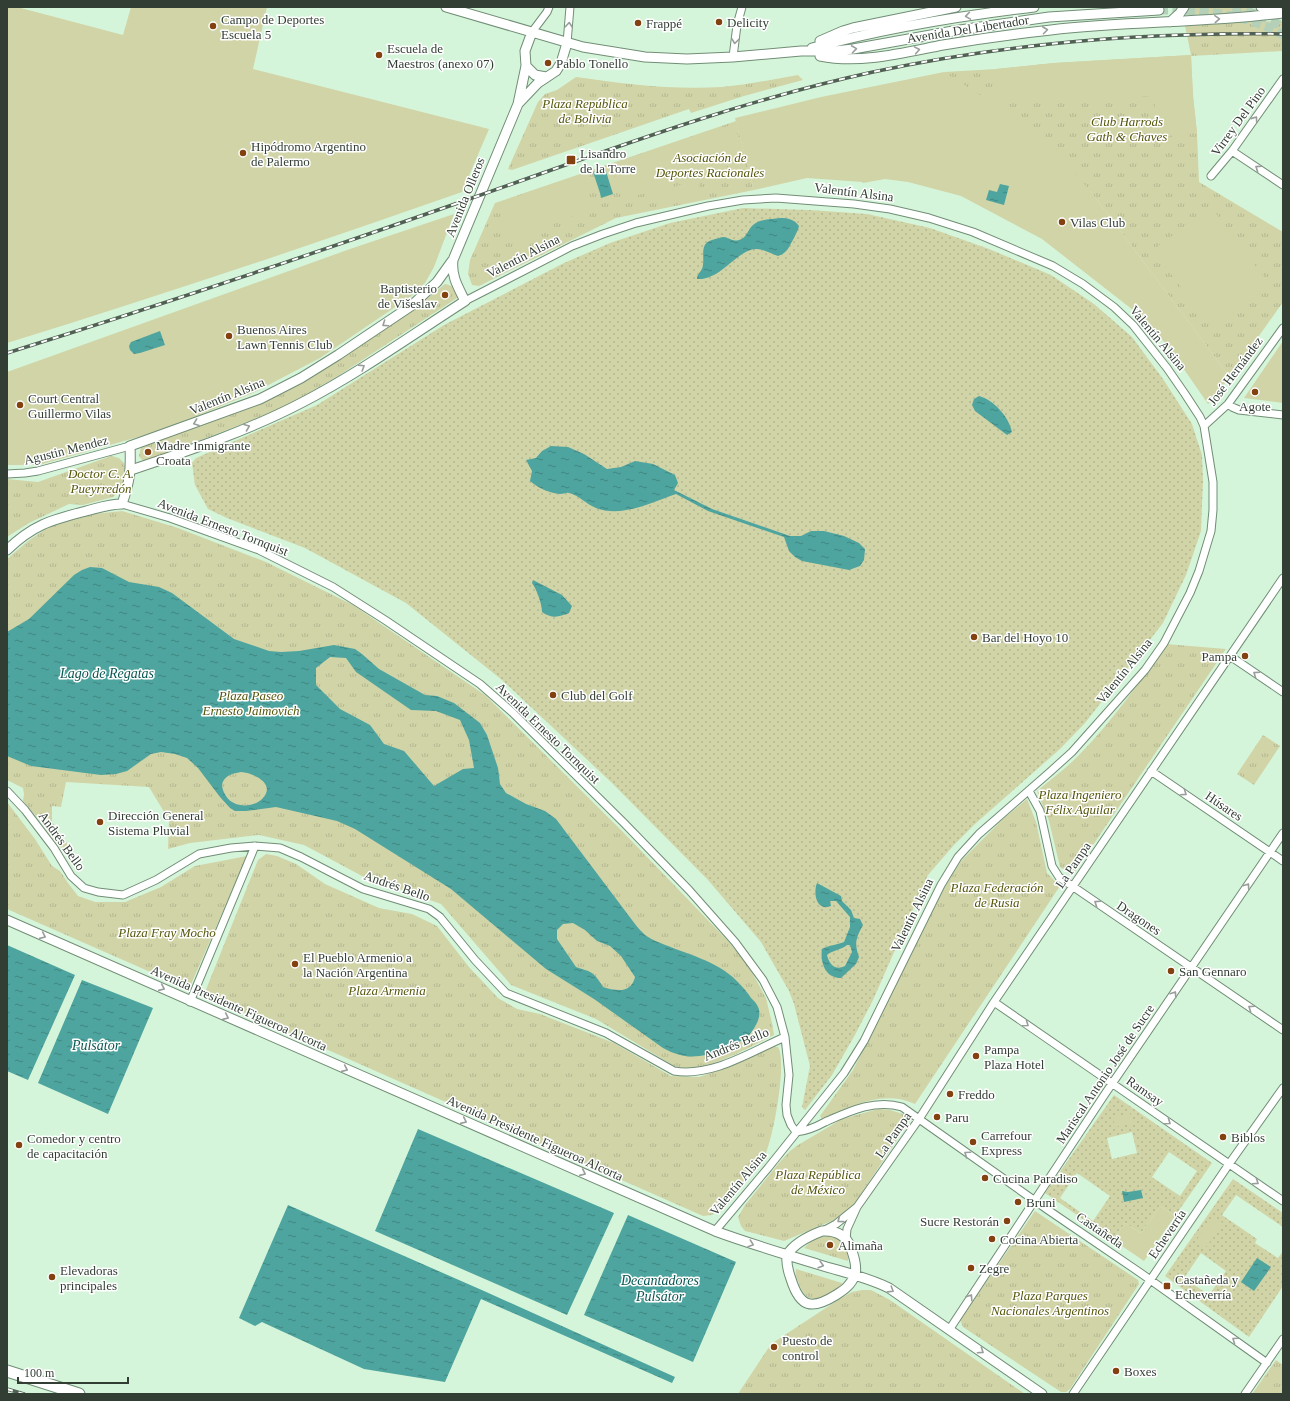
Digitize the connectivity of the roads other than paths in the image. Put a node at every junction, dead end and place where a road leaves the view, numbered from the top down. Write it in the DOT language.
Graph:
graph roads {
  1 [pos="446,7"];
  2 [pos="549,7"];
  3 [pos="570,7"];
  4 [pos="742,7"];
  5 [pos="949,7"];
  6 [pos="1034,7"];
  7 [pos="1184,7"];
  8 [pos="1261,7"];
  9 [pos="1159,10"];
  10 [pos="1283,13"];
  11 [pos="1170,22"];
  12 [pos="532,32"];
  13 [pos="567,43"];
  14 [pos="801,51"];
  15 [pos="733,58"];
  16 [pos="526,66"];
  17 [pos="546,77"];
  18 [pos="1283,79"];
  19 [pos="518,104"];
  20 [pos="1232,151"];
  21 [pos="1211,176"];
  22 [pos="1283,185"];
  23 [pos="453,260"];
  24 [pos="437,282"];
  25 [pos="457,285"];
  26 [pos="465,301"];
  27 [pos="1283,328"];
  28 [pos="1228,404"];
  29 [pos="1283,415"];
  30 [pos="1204,426"];
  31 [pos="130,446"];
  32 [pos="131,470"];
  33 [pos="7,474"];
  34 [pos="122,504"];
  35 [pos="7,550"];
  36 [pos="1283,578"];
  37 [pos="1230,656"];
  38 [pos="1283,692"];
  39 [pos="1151,771"];
  40 [pos="7,791"];
  41 [pos="1029,791"];
  42 [pos="1283,833"];
  43 [pos="255,846"];
  44 [pos="1270,852"];
  45 [pos="1283,861"];
  46 [pos="1073,887"];
  47 [pos="7,920"];
  48 [pos="1191,968"];
  49 [pos="190,1002"];
  50 [pos="994,1002"];
  51 [pos="1283,1030"];
  52 [pos="785,1037"];
  53 [pos="1113,1084"];
  54 [pos="1283,1088"];
  55 [pos="919,1119"];
  56 [pos="796,1132"];
  57 [pos="1229,1164"];
  58 [pos="1034,1200"];
  59 [pos="1283,1201"];
  60 [pos="857,1207"];
  61 [pos="715,1231"];
  62 [pos="822,1231"];
  63 [pos="846,1240"];
  64 [pos="787,1255"];
  65 [pos="855,1274"];
  66 [pos="1150,1280"];
  67 [pos="948,1330"];
  68 [pos="1283,1339"];
  69 [pos="1267,1362"];
  70 [pos="7,1371"];
  71 [pos="79,1394"];
  72 [pos="1042,1394"];
  73 [pos="1073,1394"];
  74 [pos="1246,1394"];
  1 -- 12 [label="main road, Avenida Del Libertador"];
  2 -- 12 [label="street, Avenida Olleros"];
  13 -- 3 [label="street, Avenida Olleros, one-way"];
  4 -- 15 [label="street, one-way"];
  5 -- 14 [label="main road, Avenida Del Libertador"];
  6 -- 14 [label="main road, Avenida Del Libertador, one-way"];
  7 -- 11 [label="main road"];
  8 -- 10 [label="main road"];
  14 -- 9 [label="main road, Avenida Del Libertador, one-way"];
  11 -- 10 [label="main road, Avenida Del Libertador, one-way"];
  14 -- 11 [label="main road, Avenida Del Libertador, one-way"];
  12 -- 13 [label="main road, Avenida Del Libertador"];
  12 -- 16 [label="main road, Avenida Olleros"];
  13 -- 15 [label="main road, Avenida Del Libertador"];
  13 -- 17 [label="main road, Avenida Olleros"];
  14 -- 15 [label="main road, Avenida Del Libertador"];
  16 -- 17 [label="main road"];
  16 -- 19 [label="main road, Avenida Olleros"];
  17 -- 19 [label="main road, Avenida Olleros"];
  20 -- 18 [label="street, Virrey Del Pino, one-way"];
  19 -- 23 [label="main road, Avenida Olleros"];
  20 -- 21 [label="street, Virrey Del Pino"];
  22 -- 20 [label="street, one-way"];
  23 -- 24 [label="main road, Valentín Alsina"];
  23 -- 25 [label="main road, Avenida Olleros"];
  24 -- 25 [label="main road"];
  24 -- 31 [label="main road, Valentín Alsina, one-way"];
  25 -- 26 [label="main road, Avenida Olleros"];
  26 -- 30 [label="street, Valentín Alsina"];
  32 -- 26 [label="main road, Valentín Alsina, one-way"];
  27 -- 28 [label="street, José Hernández"];
  28 -- 29 [label="street"];
  28 -- 30 [label="street, José Hernández"];
  30 -- 41 [label="street, Valentín Alsina"];
  31 -- 32 [label="main road"];
  31 -- 33 [label="street, Agustin Mendez"];
  32 -- 34 [label="main road"];
  34 -- 35 [label="main road"];
  34 -- 52 [label="street, Avenida Ernesto Tornquist"];
  36 -- 37 [label="street, La Pampa"];
  38 -- 37 [label="street, one-way"];
  37 -- 39 [label="street, La Pampa"];
  39 -- 44 [label="street, Húsares, one-way"];
  39 -- 46 [label="street, La Pampa"];
  40 -- 43 [label="street, Andrés Bello"];
  41 -- 46 [label="street, Dragones"];
  41 -- 56 [label="street, Valentín Alsina"];
  42 -- 44 [label="street, Mariscal Antonio José de Sucre"];
  43 -- 49 [label="street"];
  43 -- 52 [label="street, Andrés Bello"];
  44 -- 45 [label="street, Húsares"];
  48 -- 44 [label="street, Mariscal Antonio José de Sucre, one-way"];
  48 -- 46 [label="street, Dragones, one-way"];
  46 -- 50 [label="street, La Pampa"];
  47 -- 49 [label="main road, Avenida Presidente Figueroa Alcorta, one-way"];
  51 -- 48 [label="street, Dragones, one-way"];
  53 -- 48 [label="street, Mariscal Antonio José de Sucre, one-way"];
  49 -- 61 [label="main road, Avenida Presidente Figueroa Alcorta, one-way"];
  50 -- 53 [label="street, Ramsay, one-way"];
  50 -- 55 [label="street, La Pampa"];
  52 -- 56 [label="street, Avenida Ernesto Tornquist"];
  53 -- 57 [label="street, Ramsay, one-way"];
  53 -- 58 [label="street, Mariscal Antonio José de Sucre"];
  54 -- 57 [label="street, Echeverría"];
  55 -- 56 [label="street, Castañeda"];
  58 -- 55 [label="street, Castañeda, one-way"];
  55 -- 60 [label="street, La Pampa"];
  56 -- 61 [label="street, Valentín Alsina"];
  57 -- 59 [label="street, Ramsay, one-way"];
  57 -- 66 [label="street, Echeverría"];
  58 -- 66 [label="street, Castañeda"];
  67 -- 58 [label="street, Mariscal Antonio José de Sucre, one-way"];
  60 -- 62 [label="street, La Pampa, one-way"];
  60 -- 63 [label="street, La Pampa"];
  61 -- 64 [label="main road, Avenida Presidente Figueroa Alcorta, one-way"];
  62 -- 63 [label="main road"];
  62 -- 64 [label="main road"];
  63 -- 65 [label="main road"];
  64 -- 65 [label="main road, Avenida Presidente Figueroa Alcorta, one-way"];
  64 -- 65 [label="main road"];
  65 -- 67 [label="main road, Avenida Presidente Figueroa Alcorta, one-way"];
  69 -- 66 [label="street, Castañeda, one-way"];
  66 -- 73 [label="street, Echeverría"];
  67 -- 72 [label="main road, Avenida Presidente Figueroa Alcorta, one-way"];
  68 -- 69 [label="street"];
  69 -- 74 [label="street"];
  70 -- 71 [label="highway"];
}
